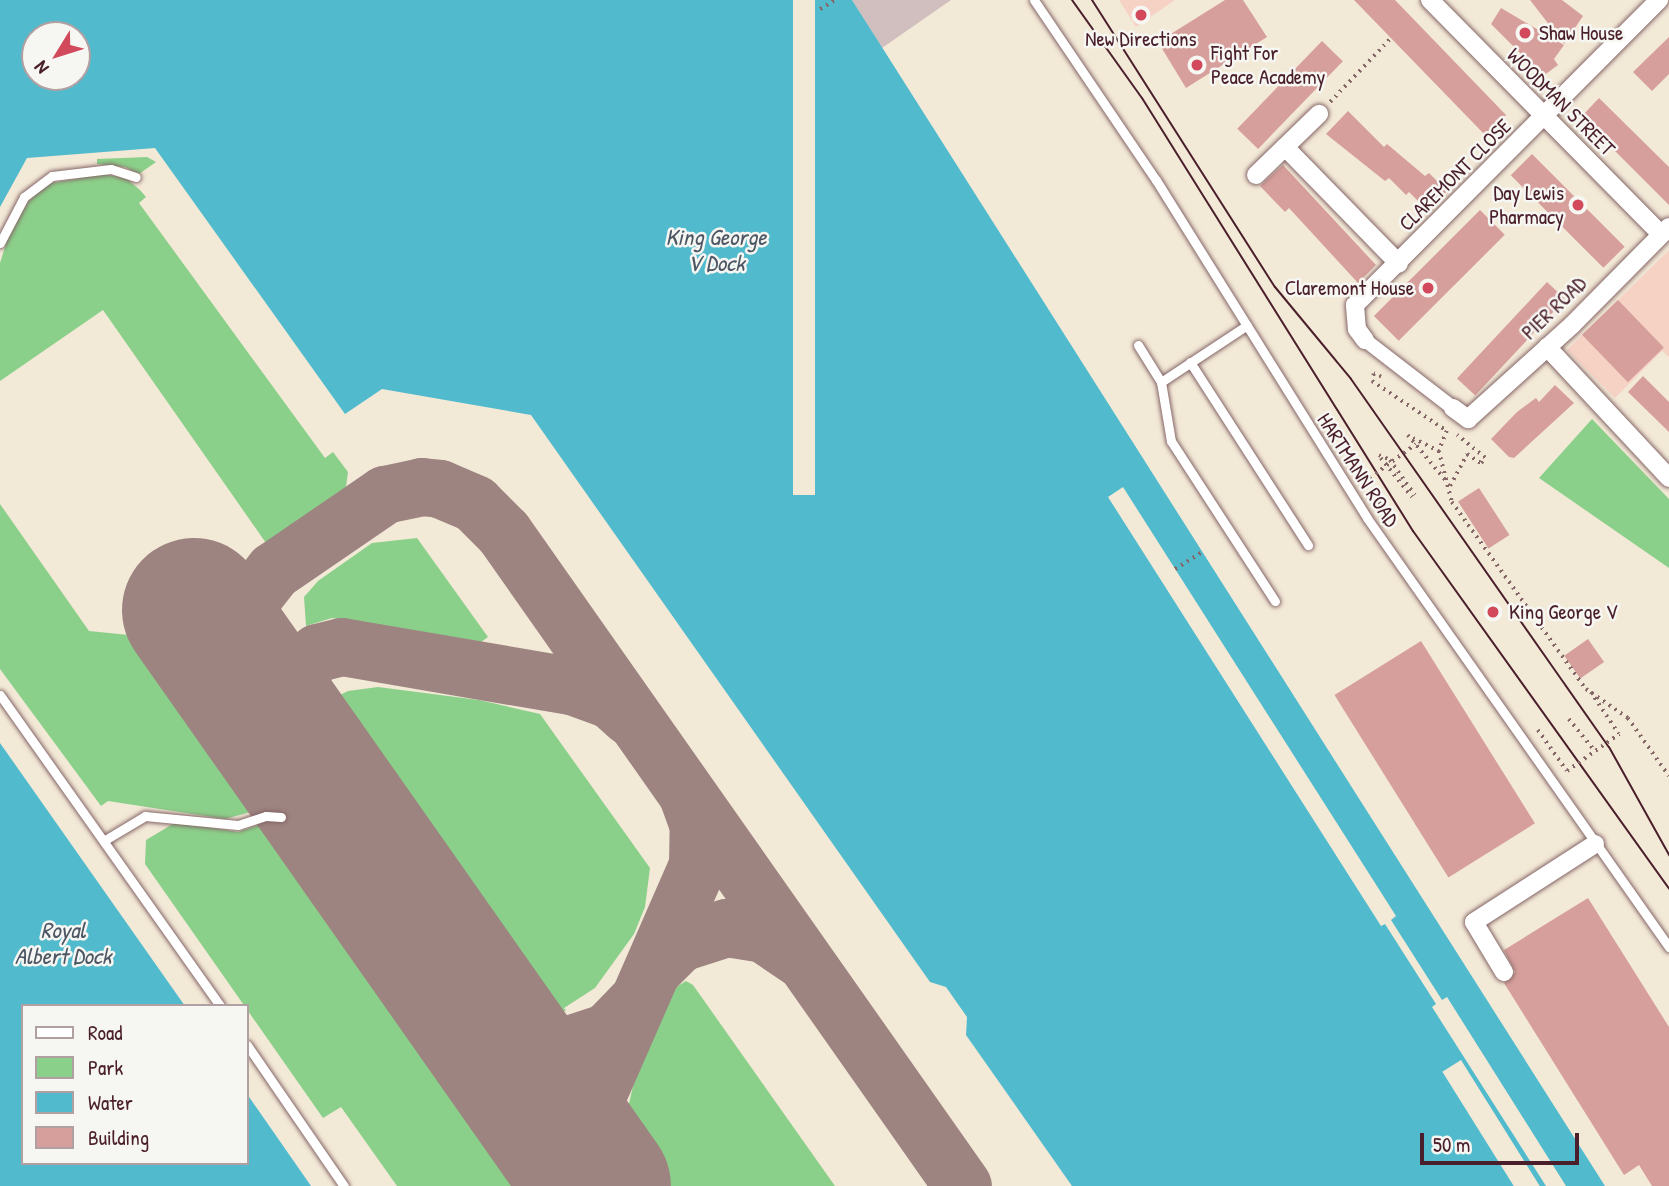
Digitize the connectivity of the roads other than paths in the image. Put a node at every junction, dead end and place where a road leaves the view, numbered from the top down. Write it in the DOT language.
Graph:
graph roads {
  1 [pos="1034,0"];
  2 [pos="1430,0"];
  3 [pos="1659,0"];
  4 [pos="1319,114"];
  5 [pos="1543,117"];
  6 [pos="1285,147"];
  7 [pos="1256,175"];
  8 [pos="136,177"];
  9 [pos="1665,230"];
  10 [pos="0,243"];
  11 [pos="1399,264"];
  12 [pos="1247,325"];
  13 [pos="1365,340"];
  14 [pos="1138,345"];
  15 [pos="1547,347"];
  16 [pos="1190,362"];
  17 [pos="1161,382"];
  18 [pos="1460,414"];
  19 [pos="1669,478"];
  20 [pos="1308,545"];
  21 [pos="1275,601"];
  22 [pos="0,695"];
  23 [pos="281,817"];
  24 [pos="105,840"];
  25 [pos="1595,844"];
  26 [pos="1669,947"];
  27 [pos="1504,972"];
  28 [pos="219,1004"];
  29 [pos="248,1046"];
  30 [pos="344,1186"];
  1 -- 12 [label="lane, HARTMANN ROAD"];
  2 -- 5 [label="street, WOODMAN STREET"];
  3 -- 5 [label="street, CLAREMONT CLOSE"];
  4 -- 6 [label="street"];
  5 -- 9 [label="street, WOODMAN STREET"];
  5 -- 11 [label="street, CLAREMONT CLOSE"];
  6 -- 7 [label="street"];
  6 -- 11 [label="street, CLAREMONT CLOSE"];
  8 -- 10 [label="lane"];
  9 -- 15 [label="street, PIER ROAD"];
  11 -- 13 [label="street, CLAREMONT CLOSE"];
  12 -- 16 [label="lane"];
  12 -- 25 [label="lane, HARTMANN ROAD"];
  13 -- 18 [label="street, CLAREMONT CLOSE"];
  14 -- 17 [label="lane"];
  15 -- 18 [label="street, PIER ROAD"];
  15 -- 19 [label="street"];
  16 -- 17 [label="lane"];
  16 -- 20 [label="lane"];
  17 -- 21 [label="lane"];
  22 -- 24 [label="lane"];
  23 -- 24 [label="lane"];
  24 -- 28 [label="lane"];
  25 -- 26 [label="lane, HARTMANN ROAD"];
  25 -- 27 [label="street"];
  29 -- 30 [label="lane"];
}
